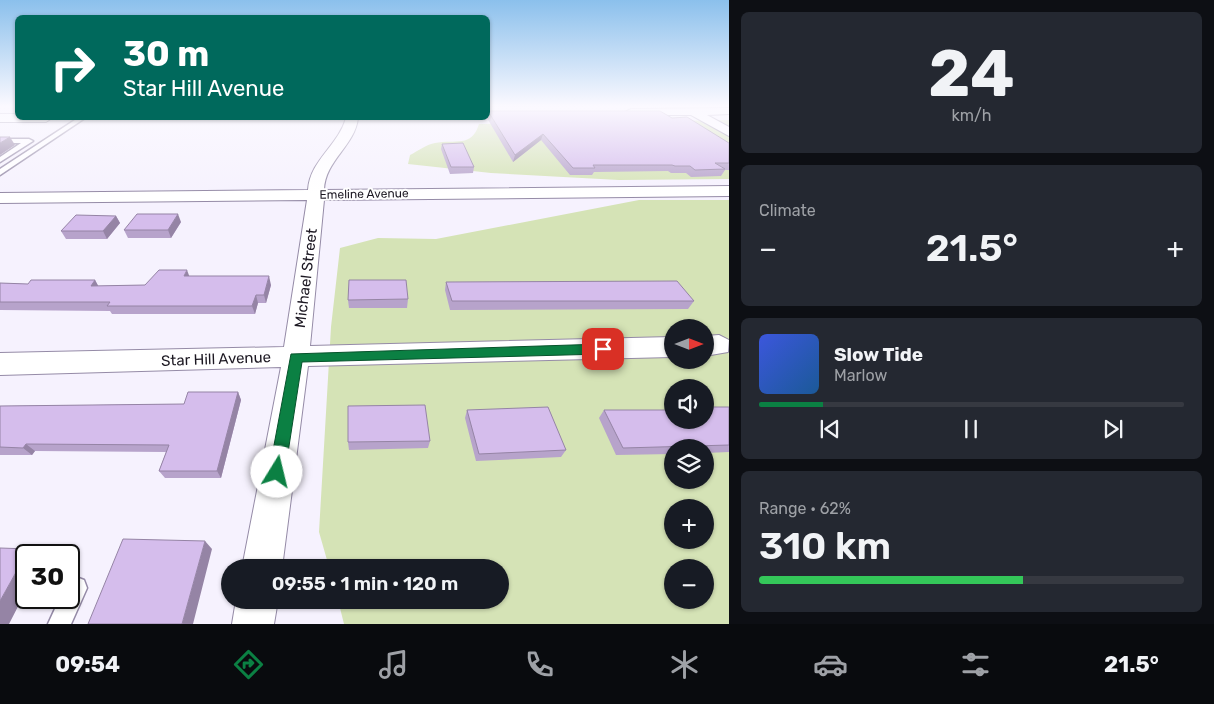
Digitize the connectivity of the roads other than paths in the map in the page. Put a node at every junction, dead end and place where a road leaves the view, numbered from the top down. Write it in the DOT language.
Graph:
graph roads {
  1 [pos="56,135"];
  2 [pos="346,135"];
  3 [pos="0,141"];
  4 [pos="0,160"];
  5 [pos="0,173"];
  6 [pos="729,191"];
  7 [pos="316,195"];
  8 [pos="0,198"];
  9 [pos="664,347"];
  10 [pos="296,357"];
  11 [pos="0,364"];
  12 [pos="263,559"];
  13 [pos="66,609"];
  14 [pos="256,609"];
  15 [pos="59,624"];
  16 [pos="253,624"];
  1 -- 5 [label="lane"];
  2 -- 7 [label="street, Michael Street"];
  3 -- 4 [label="lane"];
  6 -- 7 [label="street, Emeline Avenue"];
  7 -- 8 [label="street, Emeline Avenue"];
  7 -- 10 [label="street, Michael Street"];
  9 -- 10 [label="street, Star Hill Avenue"];
  10 -- 11 [label="street, Star Hill Avenue"];
  10 -- 12 [label="street, Michael Street"];
  13 -- 15 [label="lane"];
  14 -- 16 [label="street"];
}
